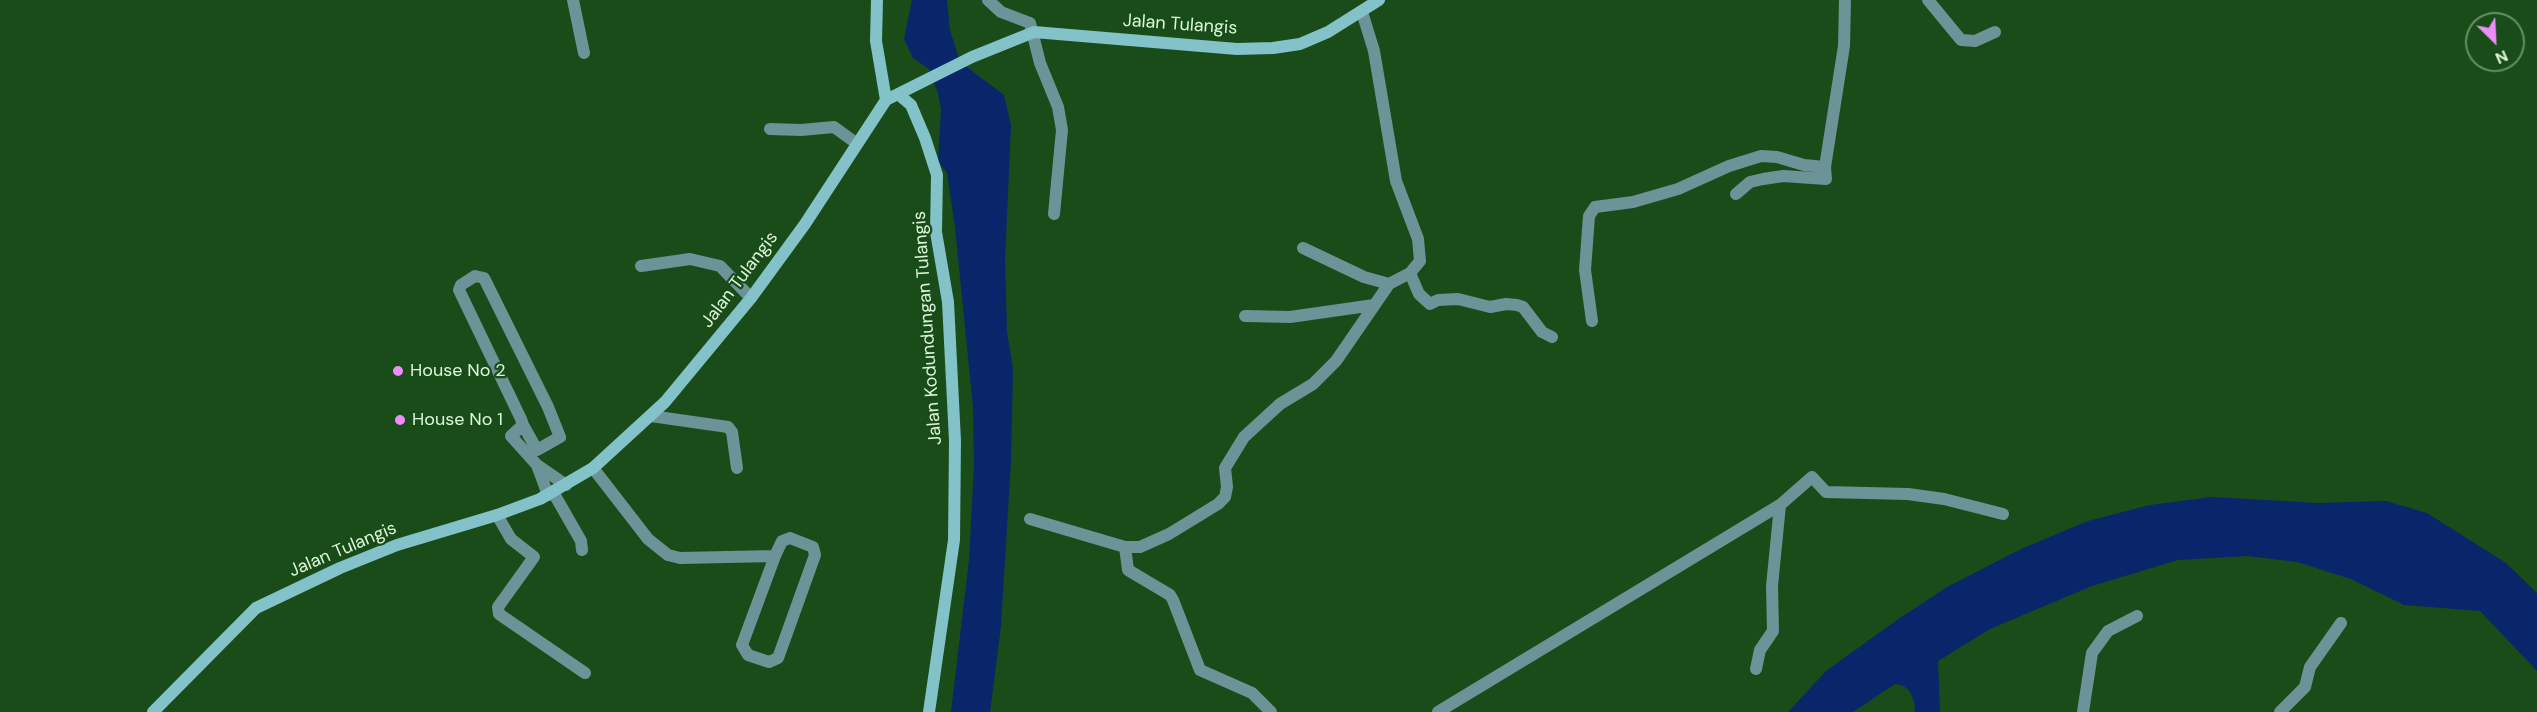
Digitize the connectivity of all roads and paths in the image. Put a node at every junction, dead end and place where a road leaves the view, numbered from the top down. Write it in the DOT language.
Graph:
graph roads {
  1 [pos="573,0"];
  2 [pos="877,0"];
  3 [pos="988,0"];
  4 [pos="1379,0"];
  5 [pos="1845,0"];
  6 [pos="1928,0"];
  7 [pos="1362,12"];
  8 [pos="1995,32"];
  9 [pos="1034,33"];
  10 [pos="584,53"];
  11 [pos="898,94"];
  12 [pos="886,100"];
  13 [pos="770,129"];
  14 [pos="856,143"];
  15 [pos="1825,167"];
  16 [pos="1736,194"];
  17 [pos="1054,214"];
  18 [pos="1303,248"];
  19 [pos="641,266"];
  20 [pos="1410,273"];
  21 [pos="1389,284"];
  22 [pos="751,298"];
  23 [pos="1374,305"];
  24 [pos="1245,316"];
  25 [pos="1592,321"];
  26 [pos="1552,337"];
  27 [pos="651,416"];
  28 [pos="523,425"];
  29 [pos="537,465"];
  30 [pos="593,468"];
  31 [pos="737,468"];
  32 [pos="566,485"];
  33 [pos="550,494"];
  34 [pos="1780,505"];
  35 [pos="2003,514"];
  36 [pos="497,515"];
  37 [pos="1030,519"];
  38 [pos="1125,547"];
  39 [pos="582,550"];
  40 [pos="775,556"];
  41 [pos="2137,616"];
  42 [pos="2341,623"];
  43 [pos="1756,669"];
  44 [pos="585,673"];
  45 [pos="153,712"];
  46 [pos="929,712"];
  47 [pos="1271,712"];
  48 [pos="1438,712"];
  49 [pos="2083,712"];
  50 [pos="2280,712"];
  1 -- 10 [label="street"];
  2 -- 12 [label="main road"];
  3 -- 9 [label="street"];
  4 -- 7 [label="main road, Jalan Tulangis"];
  5 -- 15 [label="street"];
  6 -- 8 [label="street"];
  7 -- 9 [label="main road, Jalan Tulangis"];
  7 -- 20 [label="street"];
  9 -- 11 [label="main road, Jalan Tulangis"];
  9 -- 17 [label="street"];
  11 -- 12 [label="main road, Jalan Tulangis"];
  11 -- 46 [label="main road, Jalan Kodundungan Tulangis"];
  12 -- 14 [label="main road, Jalan Tulangis"];
  13 -- 14 [label="street"];
  14 -- 22 [label="main road, Jalan Tulangis"];
  15 -- 16 [label="street"];
  15 -- 25 [label="street"];
  18 -- 21 [label="street"];
  19 -- 22 [label="street"];
  20 -- 21 [label="street"];
  20 -- 26 [label="street"];
  21 -- 23 [label="street"];
  22 -- 27 [label="main road, Jalan Tulangis"];
  23 -- 24 [label="street"];
  23 -- 38 [label="street"];
  27 -- 30 [label="main road, Jalan Tulangis"];
  27 -- 31 [label="street"];
  28 -- 28 [label="street"];
  28 -- 29 [label="street"];
  29 -- 32 [label="street"];
  29 -- 33 [label="street"];
  30 -- 32 [label="main road, Jalan Tulangis"];
  30 -- 40 [label="street"];
  32 -- 33 [label="main road, Jalan Tulangis"];
  33 -- 36 [label="main road, Jalan Tulangis"];
  33 -- 39 [label="street"];
  34 -- 35 [label="street"];
  34 -- 43 [label="street"];
  34 -- 48 [label="street"];
  36 -- 44 [label="street"];
  36 -- 45 [label="main road, Jalan Tulangis"];
  37 -- 38 [label="street"];
  38 -- 47 [label="street"];
  40 -- 40 [label="street"];
  41 -- 49 [label="street"];
  42 -- 50 [label="street"];
}
